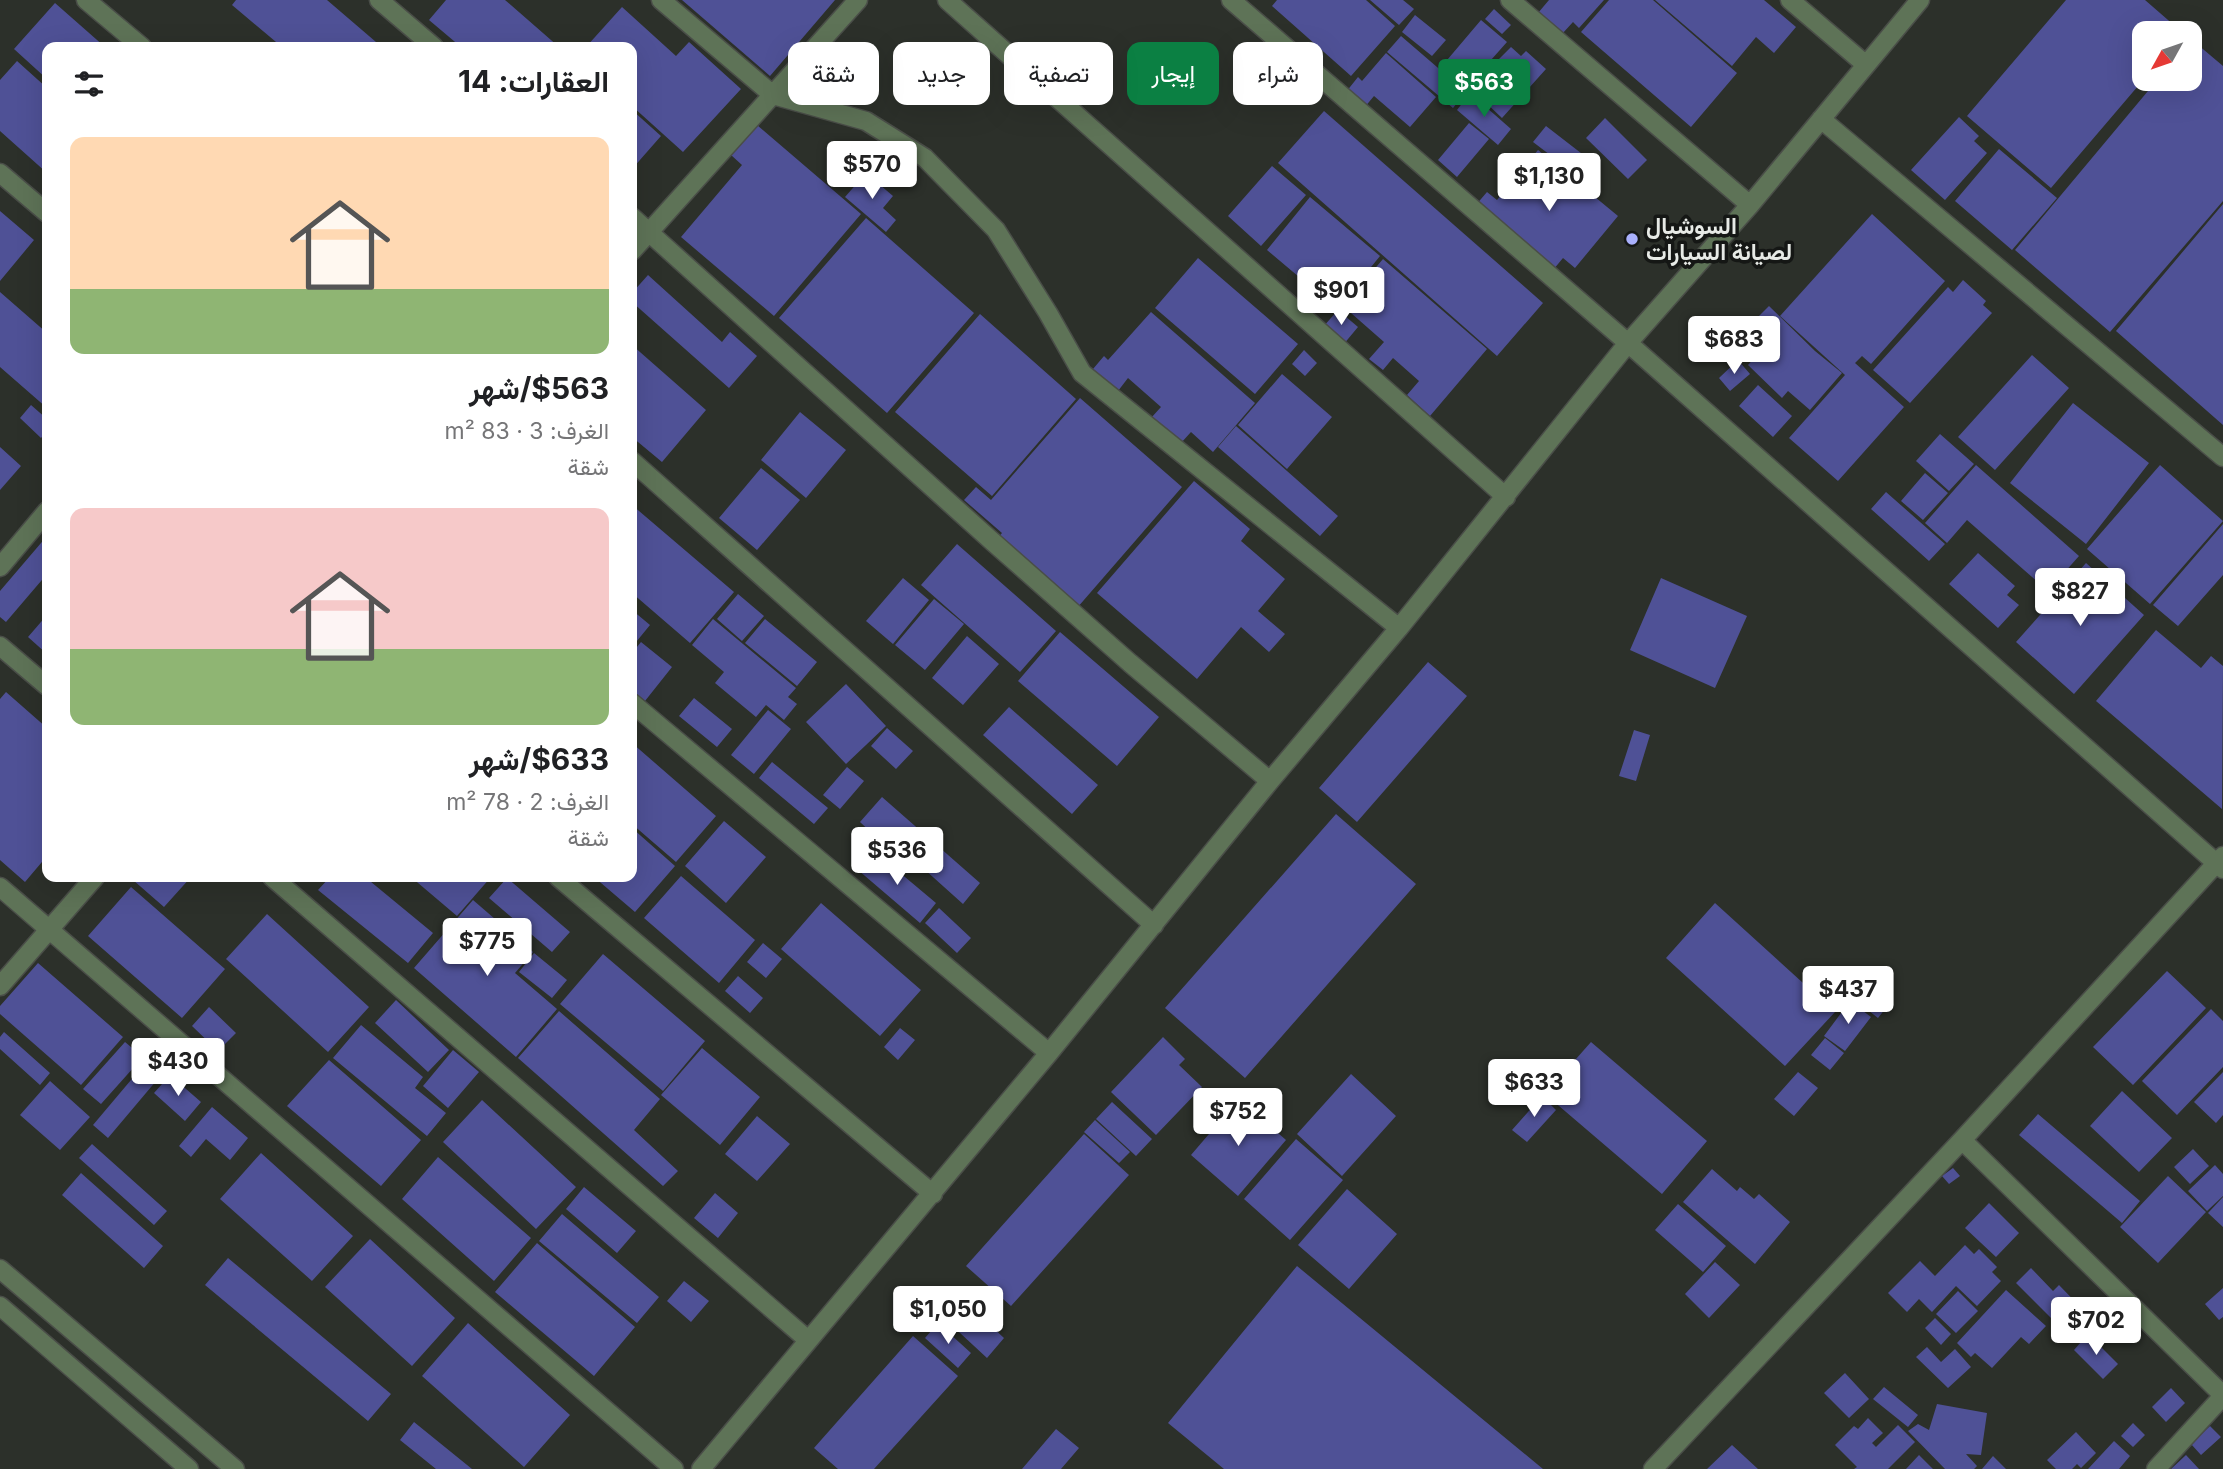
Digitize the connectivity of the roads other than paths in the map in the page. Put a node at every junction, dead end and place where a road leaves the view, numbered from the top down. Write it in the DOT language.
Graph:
graph roads {
  1 [pos="86,0"];
  2 [pos="379,0"];
  3 [pos="661,0"];
  4 [pos="858,0"];
  5 [pos="947,0"];
  6 [pos="1231,0"];
  7 [pos="1510,0"];
  8 [pos="1790,0"];
  9 [pos="1920,0"];
  10 [pos="136,42"];
  11 [pos="428,42"];
  12 [pos="1865,64"];
  13 [pos="773,95"];
  14 [pos="1821,119"];
  15 [pos="0,173"];
  16 [pos="1750,205"];
  17 [pos="42,209"];
  18 [pos="637,221"];
  19 [pos="649,232"];
  20 [pos="637,245"];
  21 [pos="1628,343"];
  22 [pos="2223,457"];
  23 [pos="637,465"];
  24 [pos="1506,497"];
  25 [pos="42,517"];
  26 [pos="0,567"];
  27 [pos="1399,628"];
  28 [pos="0,646"];
  29 [pos="42,682"];
  30 [pos="637,707"];
  31 [pos="1270,781"];
  32 [pos="2221,863"];
  33 [pos="91,882"];
  34 [pos="278,882"];
  35 [pos="564,882"];
  36 [pos="0,887"];
  37 [pos="1154,925"];
  38 [pos="50,929"];
  39 [pos="0,986"];
  40 [pos="1049,1053"];
  41 [pos="1962,1140"];
  42 [pos="933,1195"];
  43 [pos="0,1269"];
  44 [pos="0,1306"];
  45 [pos="808,1340"];
  46 [pos="2223,1395"];
  47 [pos="190,1469"];
  48 [pos="235,1469"];
  49 [pos="674,1469"];
  50 [pos="701,1469"];
  51 [pos="1653,1469"];
  52 [pos="2156,1469"];
  1 -- 10 [label="street"];
  2 -- 11 [label="street"];
  3 -- 13 [label="street"];
  4 -- 13 [label="street"];
  5 -- 24 [label="street"];
  6 -- 21 [label="street"];
  7 -- 16 [label="street"];
  8 -- 12 [label="street"];
  9 -- 12 [label="street"];
  12 -- 14 [label="street"];
  13 -- 19 [label="street"];
  13 -- 27 [label="street"];
  14 -- 16 [label="street"];
  14 -- 22 [label="street"];
  15 -- 17 [label="street"];
  16 -- 21 [label="street"];
  18 -- 19 [label="street"];
  19 -- 20 [label="street"];
  19 -- 31 [label="street"];
  21 -- 24 [label="street"];
  21 -- 32 [label="street"];
  23 -- 37 [label="street"];
  24 -- 27 [label="street"];
  25 -- 26 [label="street"];
  27 -- 31 [label="street"];
  28 -- 29 [label="street"];
  30 -- 40 [label="street"];
  31 -- 37 [label="street"];
  32 -- 41 [label="street"];
  33 -- 38 [label="street"];
  34 -- 45 [label="street"];
  35 -- 42 [label="street"];
  36 -- 38 [label="street"];
  37 -- 40 [label="street"];
  38 -- 39 [label="street"];
  38 -- 49 [label="street"];
  40 -- 42 [label="street"];
  41 -- 46 [label="street"];
  41 -- 51 [label="street"];
  42 -- 45 [label="street"];
  43 -- 48 [label="street"];
  44 -- 47 [label="street"];
  45 -- 50 [label="street"];
  46 -- 52 [label="street"];
}
